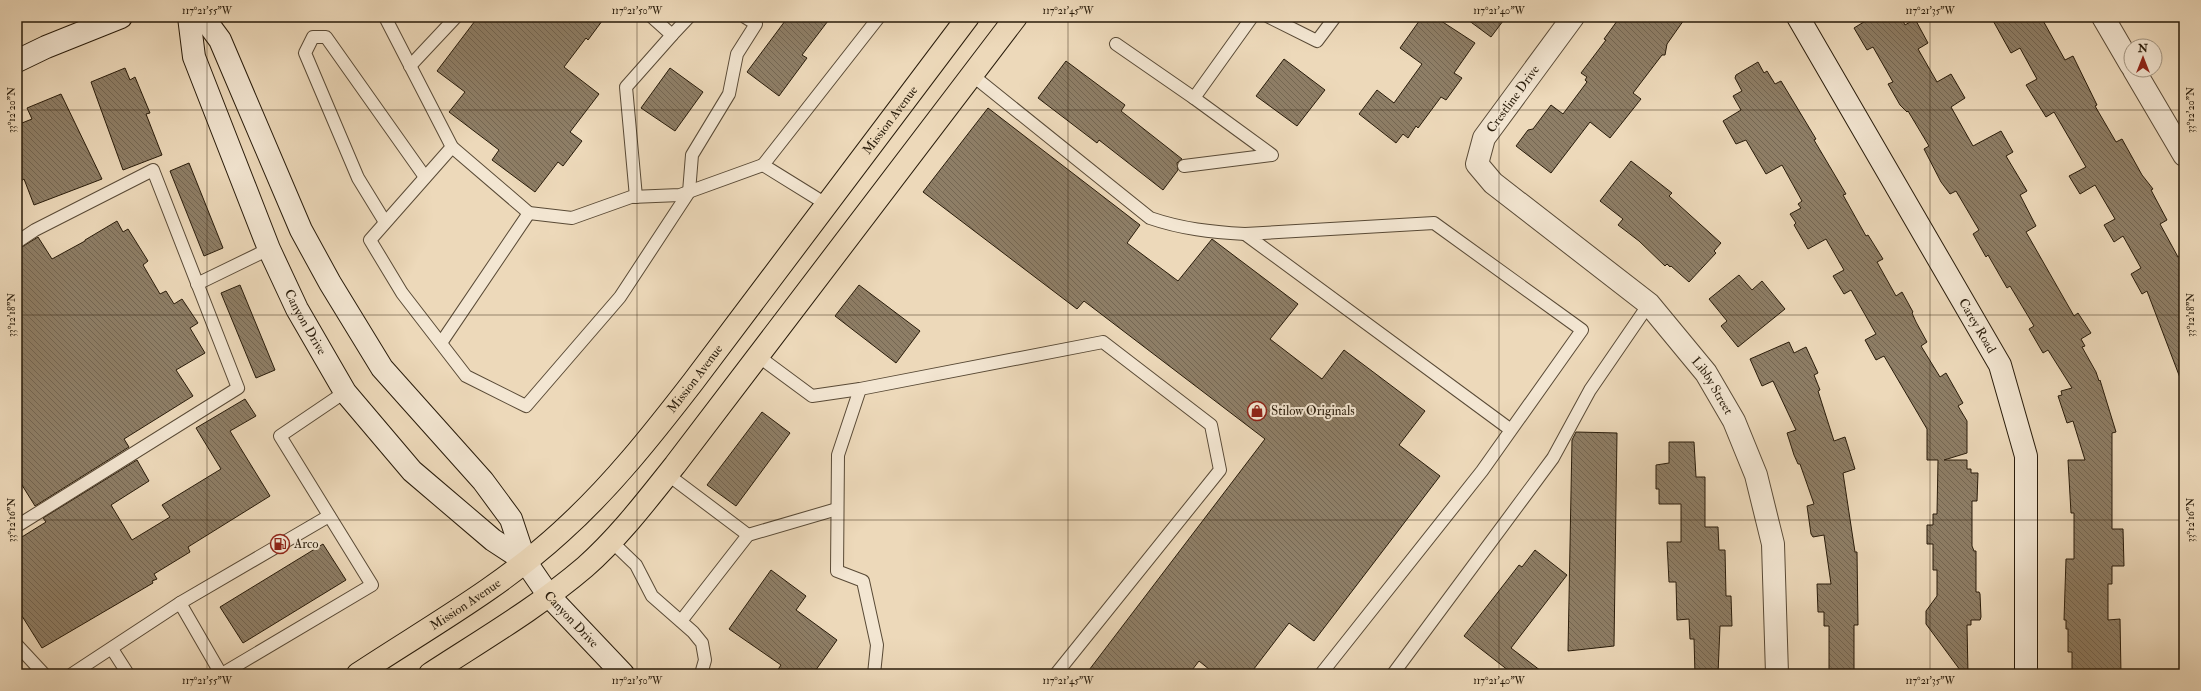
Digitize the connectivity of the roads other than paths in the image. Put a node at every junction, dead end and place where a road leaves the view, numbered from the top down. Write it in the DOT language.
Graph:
graph roads {
  1 [pos="121,17"];
  2 [pos="189,17"];
  3 [pos="203,17"];
  4 [pos="385,17"];
  5 [pos="456,17"];
  6 [pos="652,17"];
  7 [pos="689,17"];
  8 [pos="746,17"];
  9 [pos="879,17"];
  10 [pos="968,17"];
  11 [pos="1016,17"];
  12 [pos="1252,17"];
  13 [pos="1335,17"];
  14 [pos="1573,17"];
  15 [pos="1798,17"];
  16 [pos="2103,17"];
  17 [pos="1275,18"];
  18 [pos="672,35"];
  19 [pos="1116,44"];
  20 [pos="2123,51"];
  21 [pos="17,61"];
  22 [pos="410,66"];
  23 [pos="972,75"];
  24 [pos="2139,78"];
  25 [pos="1194,98"];
  26 [pos="452,147"];
  27 [pos="2184,155"];
  28 [pos="763,165"];
  29 [pos="1184,166"];
  30 [pos="425,177"];
  31 [pos="1493,183"];
  32 [pos="689,192"];
  33 [pos="636,197"];
  34 [pos="826,204"];
  35 [pos="529,213"];
  36 [pos="385,222"];
  37 [pos="1245,234"];
  38 [pos="17,242"];
  39 [pos="269,249"];
  40 [pos="197,284"];
  41 [pos="1649,304"];
  42 [pos="441,343"];
  43 [pos="758,356"];
  44 [pos="860,390"];
  45 [pos="345,392"];
  46 [pos="1512,430"];
  47 [pos="668,474"];
  48 [pos="837,509"];
  49 [pos="329,516"];
  50 [pos="17,526"];
  51 [pos="748,535"];
  52 [pos="611,542"];
  53 [pos="525,561"];
  54 [pos="549,596"];
  55 [pos="180,604"];
  56 [pos="681,621"];
  57 [pos="17,645"];
  58 [pos="112,649"];
  59 [pos="44,674"];
  60 [pos="72,674"];
  61 [pos="128,674"];
  62 [pos="221,674"];
  63 [pos="358,674"];
  64 [pos="430,674"];
  65 [pos="623,674"];
  66 [pos="701,674"];
  67 [pos="874,674"];
  68 [pos="1056,674"];
  69 [pos="1321,674"];
  70 [pos="1393,674"];
  71 [pos="1777,674"];
  72 [pos="2026,674"];
  1 -- 21 [label="street"];
  2 -- 39 [label="street, Canyon Drive"];
  3 -- 53 [label="street, Canyon Drive"];
  4 -- 22 [label="lane"];
  5 -- 22 [label="lane"];
  6 -- 18 [label="lane"];
  7 -- 18 [label="lane"];
  8 -- 32 [label="lane"];
  9 -- 28 [label="lane"];
  10 -- 34 [label="main road, Mission Avenue"];
  11 -- 23 [label="main road"];
  12 -- 25 [label="lane"];
  13 -- 17 [label="lane"];
  14 -- 31 [label="street, Crestline Drive"];
  15 -- 72 [label="street, Carey Road"];
  16 -- 20 [label="street"];
  18 -- 33 [label="lane"];
  19 -- 25 [label="lane"];
  22 -- 26 [label="lane"];
  23 -- 37 [label="lane"];
  23 -- 43 [label="main road"];
  24 -- 27 [label="street"];
  25 -- 29 [label="lane"];
  26 -- 30 [label="lane"];
  26 -- 35 [label="lane"];
  28 -- 32 [label="lane"];
  28 -- 34 [label="lane"];
  30 -- 36 [label="lane"];
  30 -- 36 [label="lane"];
  31 -- 41 [label="street, Libby Street"];
  32 -- 33 [label="lane"];
  32 -- 42 [label="lane"];
  33 -- 35 [label="lane"];
  34 -- 53 [label="main road, Mission Avenue"];
  35 -- 42 [label="lane"];
  36 -- 42 [label="lane"];
  37 -- 46 [label="lane"];
  37 -- 46 [label="lane"];
  38 -- 40 [label="lane"];
  39 -- 40 [label="lane"];
  39 -- 45 [label="street, Canyon Drive"];
  40 -- 50 [label="lane"];
  41 -- 70 [label="lane"];
  41 -- 71 [label="street, Libby Street"];
  43 -- 44 [label="lane"];
  43 -- 47 [label="main road"];
  44 -- 48 [label="lane"];
  44 -- 68 [label="lane"];
  45 -- 49 [label="lane"];
  45 -- 53 [label="street, Canyon Drive"];
  46 -- 69 [label="lane"];
  47 -- 51 [label="lane"];
  47 -- 52 [label="main road"];
  48 -- 51 [label="lane"];
  48 -- 67 [label="lane"];
  49 -- 55 [label="lane"];
  49 -- 62 [label="lane"];
  51 -- 56 [label="lane"];
  52 -- 54 [label="main road"];
  52 -- 56 [label="lane"];
  53 -- 54 [label="street, Canyon Drive"];
  53 -- 63 [label="main road, Mission Avenue"];
  54 -- 64 [label="main road"];
  54 -- 65 [label="street, Canyon Drive"];
  55 -- 58 [label="lane"];
  55 -- 62 [label="lane"];
  56 -- 66 [label="lane"];
  57 -- 59 [label="lane"];
  58 -- 60 [label="lane"];
  58 -- 61 [label="lane"];
}
